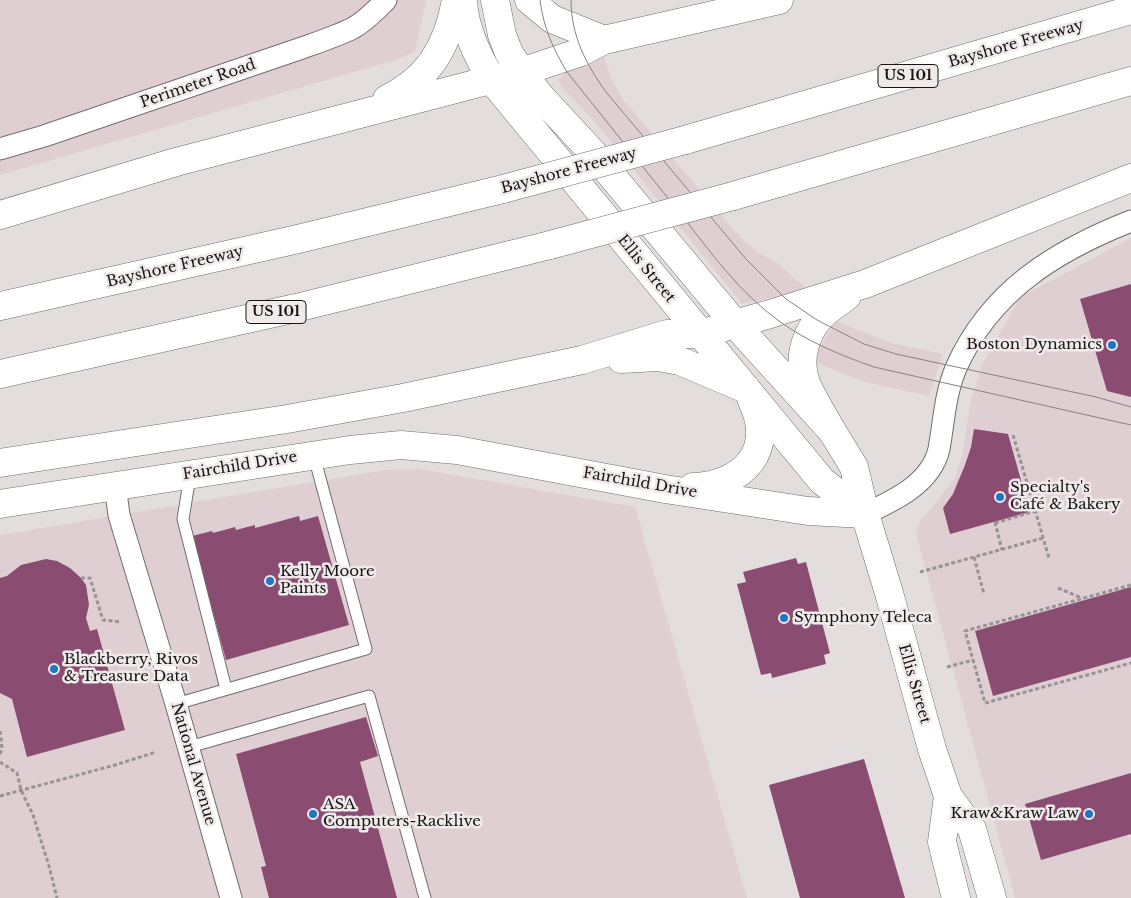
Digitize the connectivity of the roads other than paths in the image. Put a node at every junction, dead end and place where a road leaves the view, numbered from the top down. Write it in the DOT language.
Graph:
graph roads {
  1 [pos="386,0"];
  2 [pos="456,0"];
  3 [pos="463,0"];
  4 [pos="495,0"];
  5 [pos="529,0"];
  6 [pos="779,0"];
  7 [pos="1131,10"];
  8 [pos="604,40"];
  9 [pos="521,72"];
  10 [pos="491,80"];
  11 [pos="1131,81"];
  12 [pos="356,114"];
  13 [pos="0,149"];
  14 [pos="1131,178"];
  15 [pos="0,215"];
  16 [pos="1131,221"];
  17 [pos="865,284"];
  18 [pos="0,306"];
  19 [pos="735,324"];
  20 [pos="700,334"];
  21 [pos="582,360"];
  22 [pos="0,374"];
  23 [pos="746,389"];
  24 [pos="832,431"];
  25 [pos="313,455"];
  26 [pos="0,463"];
  27 [pos="190,474"];
  28 [pos="115,485"];
  29 [pos="665,489"];
  30 [pos="0,504"];
  31 [pos="865,514"];
  32 [pos="226,690"];
  33 [pos="176,704"];
  34 [pos="189,747"];
  35 [pos="948,796"];
  36 [pos="231,898"];
  37 [pos="425,898"];
  38 [pos="956,898"];
  39 [pos="992,898"];
  1 -- 13 [label="street, Perimeter Road"];
  2 -- 12 [label="main road"];
  3 -- 10 [label="main road, Ellis Street"];
  4 -- 9 [label="main road, Ellis Street"];
  5 -- 8 [label="main road"];
  6 -- 8 [label="main road"];
  7 -- 18 [label="main road, Bayshore Freeway / US 101, bridge"];
  8 -- 9 [label="main road"];
  9 -- 10 [label="main road"];
  9 -- 19 [label="main road, Ellis Street"];
  10 -- 12 [label="main road"];
  10 -- 20 [label="main road, Ellis Street"];
  11 -- 22 [label="main road, US 101, bridge"];
  12 -- 15 [label="main road"];
  14 -- 17 [label="main road"];
  16 -- 31 [label="street"];
  17 -- 19 [label="main road"];
  17 -- 24 [label="main road"];
  19 -- 20 [label="main road"];
  19 -- 24 [label="main road, Ellis Street"];
  20 -- 21 [label="main road"];
  20 -- 23 [label="main road, Ellis Street"];
  21 -- 23 [label="main road"];
  21 -- 26 [label="main road"];
  23 -- 29 [label="main road"];
  23 -- 31 [label="main road, Ellis Street"];
  24 -- 31 [label="main road, Ellis Street"];
  25 -- 27 [label="main road, Fairchild Drive"];
  25 -- 29 [label="main road, Fairchild Drive"];
  25 -- 32 [label="lane"];
  27 -- 28 [label="main road, Fairchild Drive"];
  27 -- 32 [label="lane"];
  28 -- 30 [label="main road, Fairchild Drive"];
  28 -- 33 [label="street, National Avenue"];
  29 -- 31 [label="main road, Fairchild Drive"];
  31 -- 35 [label="main road, Ellis Street"];
  32 -- 33 [label="lane"];
  33 -- 34 [label="street, National Avenue"];
  34 -- 36 [label="street, National Avenue"];
  34 -- 37 [label="lane"];
  35 -- 38 [label="main road, Ellis Street"];
  35 -- 39 [label="main road, Ellis Street"];
}
